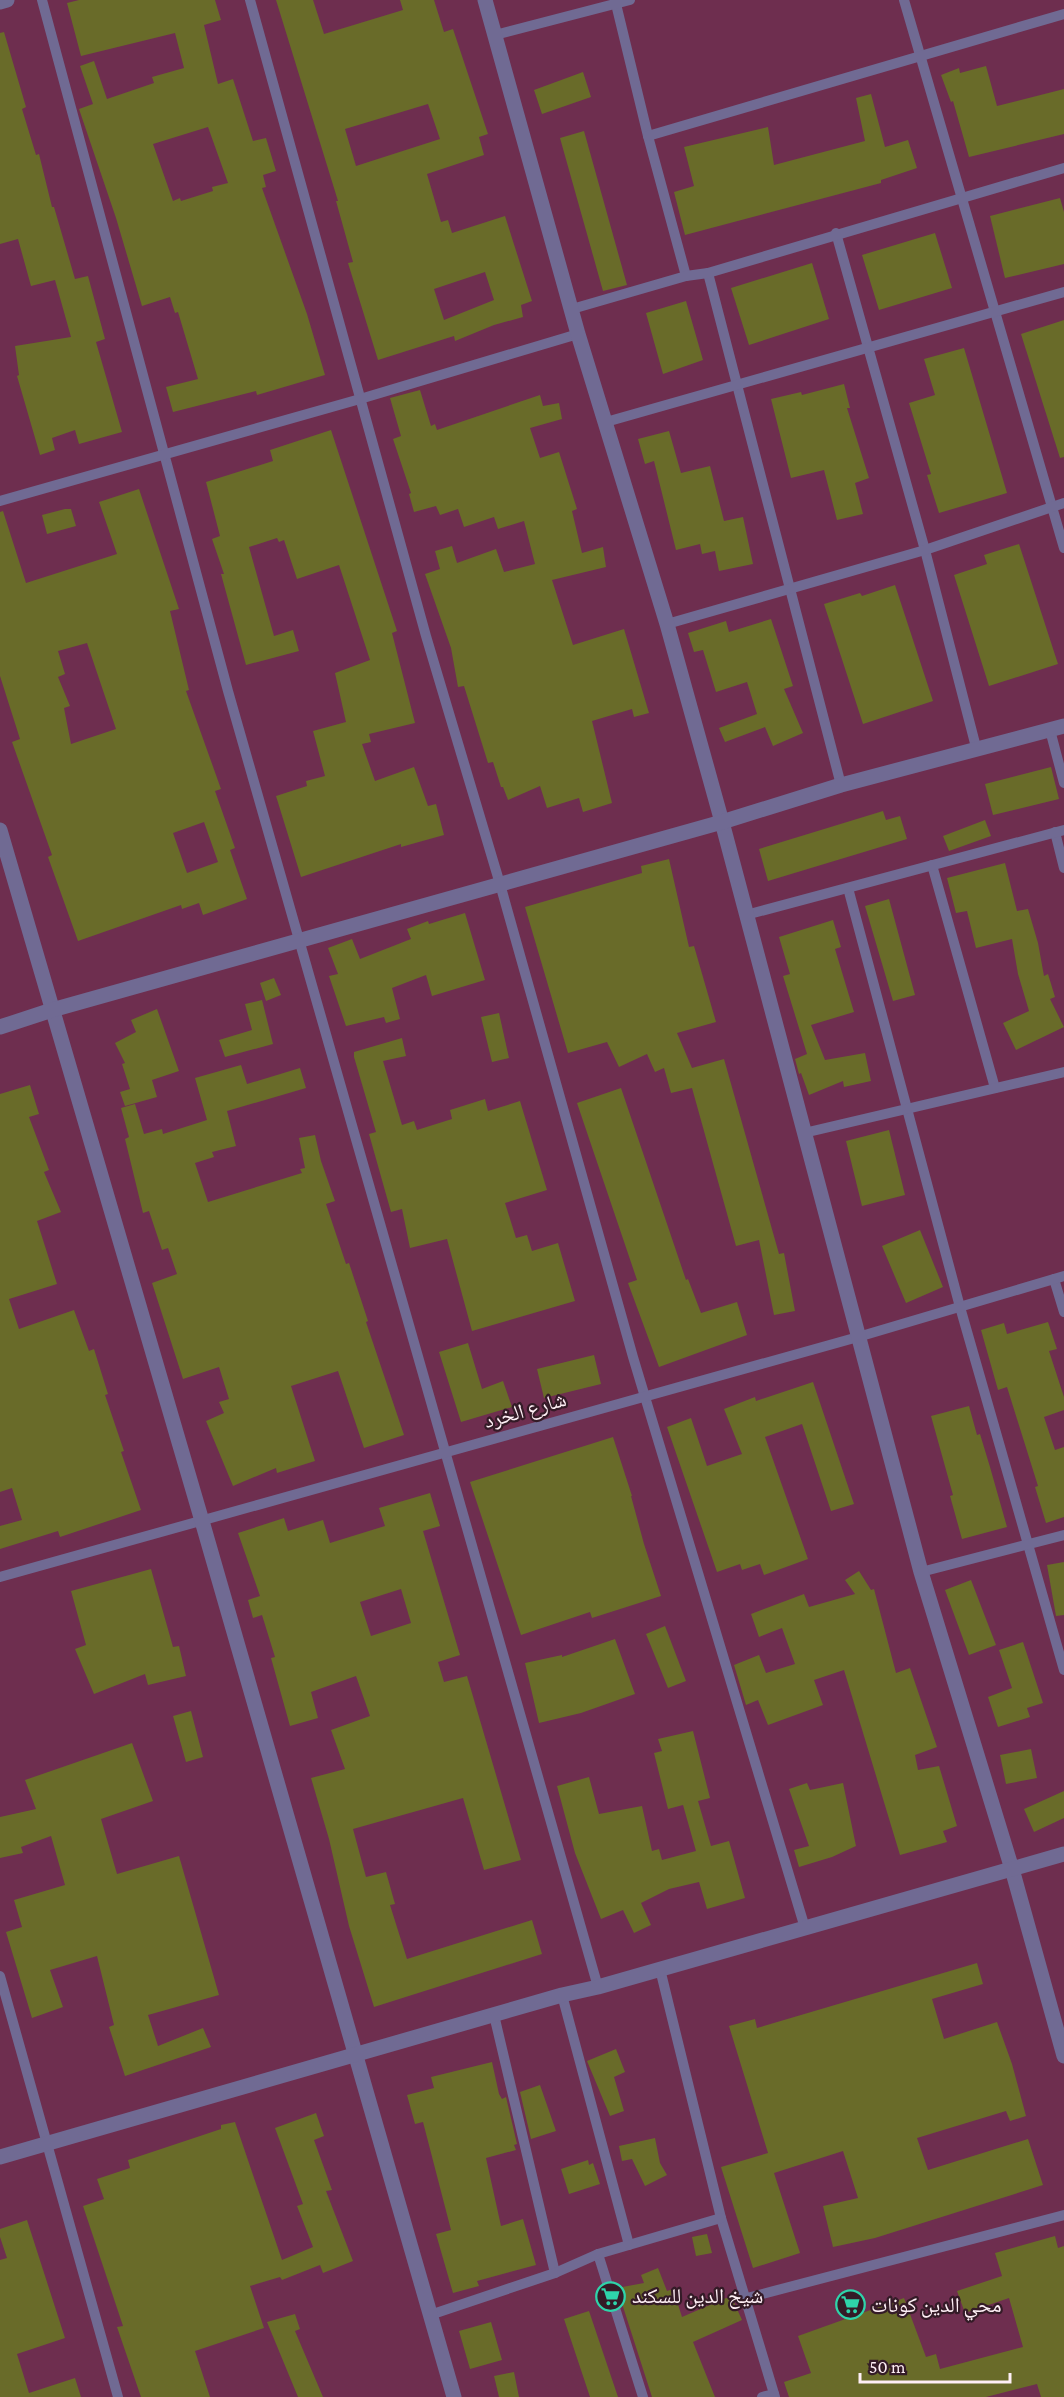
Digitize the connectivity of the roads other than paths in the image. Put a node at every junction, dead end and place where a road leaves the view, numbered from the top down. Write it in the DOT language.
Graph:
graph roads {
  1 [pos="7,0"];
  2 [pos="42,0"];
  3 [pos="250,0"];
  4 [pos="484,0"];
  5 [pos="630,0"];
  6 [pos="904,0"];
  7 [pos="0,2"];
  8 [pos="616,4"];
  9 [pos="1064,14"];
  10 [pos="495,35"];
  11 [pos="920,56"];
  12 [pos="648,136"];
  13 [pos="1064,168"];
  14 [pos="962,197"];
  15 [pos="836,233"];
  16 [pos="708,273"];
  17 [pos="686,276"];
  18 [pos="1064,292"];
  19 [pos="572,309"];
  20 [pos="995,312"];
  21 [pos="578,334"];
  22 [pos="868,348"];
  23 [pos="737,385"];
  24 [pos="360,399"];
  25 [pos="606,422"];
  26 [pos="163,455"];
  27 [pos="0,501"];
  28 [pos="1064,503"];
  29 [pos="1052,506"];
  30 [pos="1064,548"];
  31 [pos="925,550"];
  32 [pos="790,588"];
  33 [pos="667,624"];
  34 [pos="1057,728"];
  35 [pos="977,751"];
  36 [pos="1064,783"];
  37 [pos="841,785"];
  38 [pos="722,822"];
  39 [pos="0,830"];
  40 [pos="1059,831"];
  41 [pos="932,865"];
  42 [pos="1064,868"];
  43 [pos="500,884"];
  44 [pos="848,888"];
  45 [pos="746,915"];
  46 [pos="300,940"];
  47 [pos="52,1010"];
  48 [pos="0,1027"];
  49 [pos="1064,1072"];
  50 [pos="995,1088"];
  51 [pos="908,1109"];
  52 [pos="804,1133"];
  53 [pos="1059,1277"];
  54 [pos="960,1307"];
  55 [pos="1064,1312"];
  56 [pos="858,1337"];
  57 [pos="646,1396"];
  58 [pos="445,1453"];
  59 [pos="202,1521"];
  60 [pos="1064,1535"];
  61 [pos="1029,1544"];
  62 [pos="921,1572"];
  63 [pos="0,1577"];
  64 [pos="1064,1670"];
  65 [pos="1064,1854"];
  66 [pos="1012,1869"];
  67 [pos="805,1928"];
  68 [pos="660,1969"];
  69 [pos="0,1976"];
  70 [pos="598,1987"];
  71 [pos="562,1995"];
  72 [pos="494,2015"];
  73 [pos="356,2055"];
  74 [pos="1064,2056"];
  75 [pos="48,2143"];
  76 [pos="0,2157"];
  77 [pos="1064,2215"];
  78 [pos="721,2218"];
  79 [pos="629,2245"];
  80 [pos="598,2254"];
  81 [pos="555,2273"];
  82 [pos="747,2298"];
  83 [pos="430,2314"];
  84 [pos="774,2395"];
  85 [pos="118,2397"];
  86 [pos="454,2397"];
  87 [pos="643,2397"];
  88 [pos="762,2397"];
  1 -- 7 [label="street"];
  2 -- 26 [label="lane"];
  3 -- 24 [label="lane"];
  4 -- 10 [label="street"];
  5 -- 8 [label="lane"];
  6 -- 11 [label="lane"];
  8 -- 10 [label="lane"];
  8 -- 12 [label="lane"];
  9 -- 11 [label="lane"];
  10 -- 19 [label="street"];
  11 -- 12 [label="lane"];
  11 -- 14 [label="lane"];
  12 -- 17 [label="lane"];
  13 -- 14 [label="lane"];
  14 -- 15 [label="lane"];
  14 -- 20 [label="lane"];
  15 -- 16 [label="lane"];
  15 -- 22 [label="lane"];
  16 -- 17 [label="lane"];
  16 -- 23 [label="lane"];
  17 -- 19 [label="lane"];
  18 -- 20 [label="lane"];
  19 -- 21 [label="street"];
  20 -- 22 [label="lane"];
  20 -- 29 [label="lane"];
  21 -- 24 [label="lane"];
  21 -- 25 [label="street"];
  22 -- 23 [label="lane"];
  22 -- 31 [label="lane"];
  23 -- 25 [label="lane"];
  23 -- 32 [label="lane"];
  24 -- 26 [label="lane"];
  24 -- 43 [label="lane"];
  25 -- 33 [label="street"];
  26 -- 27 [label="lane"];
  26 -- 46 [label="lane"];
  28 -- 29 [label="lane"];
  29 -- 30 [label="lane"];
  29 -- 31 [label="lane"];
  31 -- 32 [label="lane"];
  31 -- 35 [label="lane"];
  32 -- 33 [label="lane"];
  32 -- 37 [label="lane"];
  33 -- 38 [label="street"];
  34 -- 35 [label="street"];
  34 -- 36 [label="lane"];
  35 -- 37 [label="street"];
  37 -- 38 [label="street"];
  38 -- 43 [label="street"];
  38 -- 45 [label="street"];
  39 -- 47 [label="street"];
  40 -- 41 [label="lane"];
  40 -- 42 [label="lane"];
  41 -- 44 [label="lane"];
  41 -- 50 [label="lane"];
  43 -- 46 [label="street"];
  43 -- 57 [label="lane"];
  44 -- 45 [label="lane"];
  44 -- 51 [label="lane"];
  45 -- 52 [label="street"];
  46 -- 47 [label="street"];
  46 -- 58 [label="lane"];
  47 -- 48 [label="street"];
  47 -- 59 [label="street"];
  49 -- 50 [label="lane"];
  50 -- 51 [label="lane"];
  51 -- 52 [label="lane"];
  51 -- 54 [label="lane"];
  52 -- 56 [label="street"];
  53 -- 54 [label="lane, شارع الخرد"];
  53 -- 55 [label="lane"];
  54 -- 56 [label="lane, شارع الخرد"];
  54 -- 61 [label="lane"];
  56 -- 57 [label="lane, شارع الخرد"];
  56 -- 62 [label="street"];
  57 -- 58 [label="lane, شارع الخرد"];
  57 -- 67 [label="lane"];
  58 -- 59 [label="lane, شارع الخرد"];
  58 -- 70 [label="lane"];
  59 -- 63 [label="lane, شارع الخرد"];
  59 -- 73 [label="street"];
  60 -- 61 [label="lane"];
  61 -- 62 [label="lane"];
  61 -- 64 [label="lane"];
  62 -- 66 [label="street"];
  65 -- 66 [label="street"];
  66 -- 67 [label="street"];
  66 -- 74 [label="street"];
  67 -- 68 [label="street"];
  68 -- 70 [label="street"];
  68 -- 78 [label="lane"];
  69 -- 75 [label="lane"];
  70 -- 71 [label="street"];
  71 -- 72 [label="street"];
  71 -- 79 [label="lane"];
  72 -- 73 [label="street"];
  72 -- 81 [label="lane"];
  73 -- 75 [label="street"];
  73 -- 83 [label="street"];
  75 -- 76 [label="street"];
  75 -- 85 [label="lane"];
  77 -- 82 [label="lane"];
  78 -- 79 [label="lane"];
  78 -- 82 [label="lane"];
  79 -- 80 [label="lane"];
  80 -- 81 [label="lane"];
  80 -- 87 [label="lane"];
  81 -- 83 [label="lane"];
  82 -- 84 [label="lane"];
  83 -- 86 [label="street"];
  84 -- 88 [label="lane"];
}
